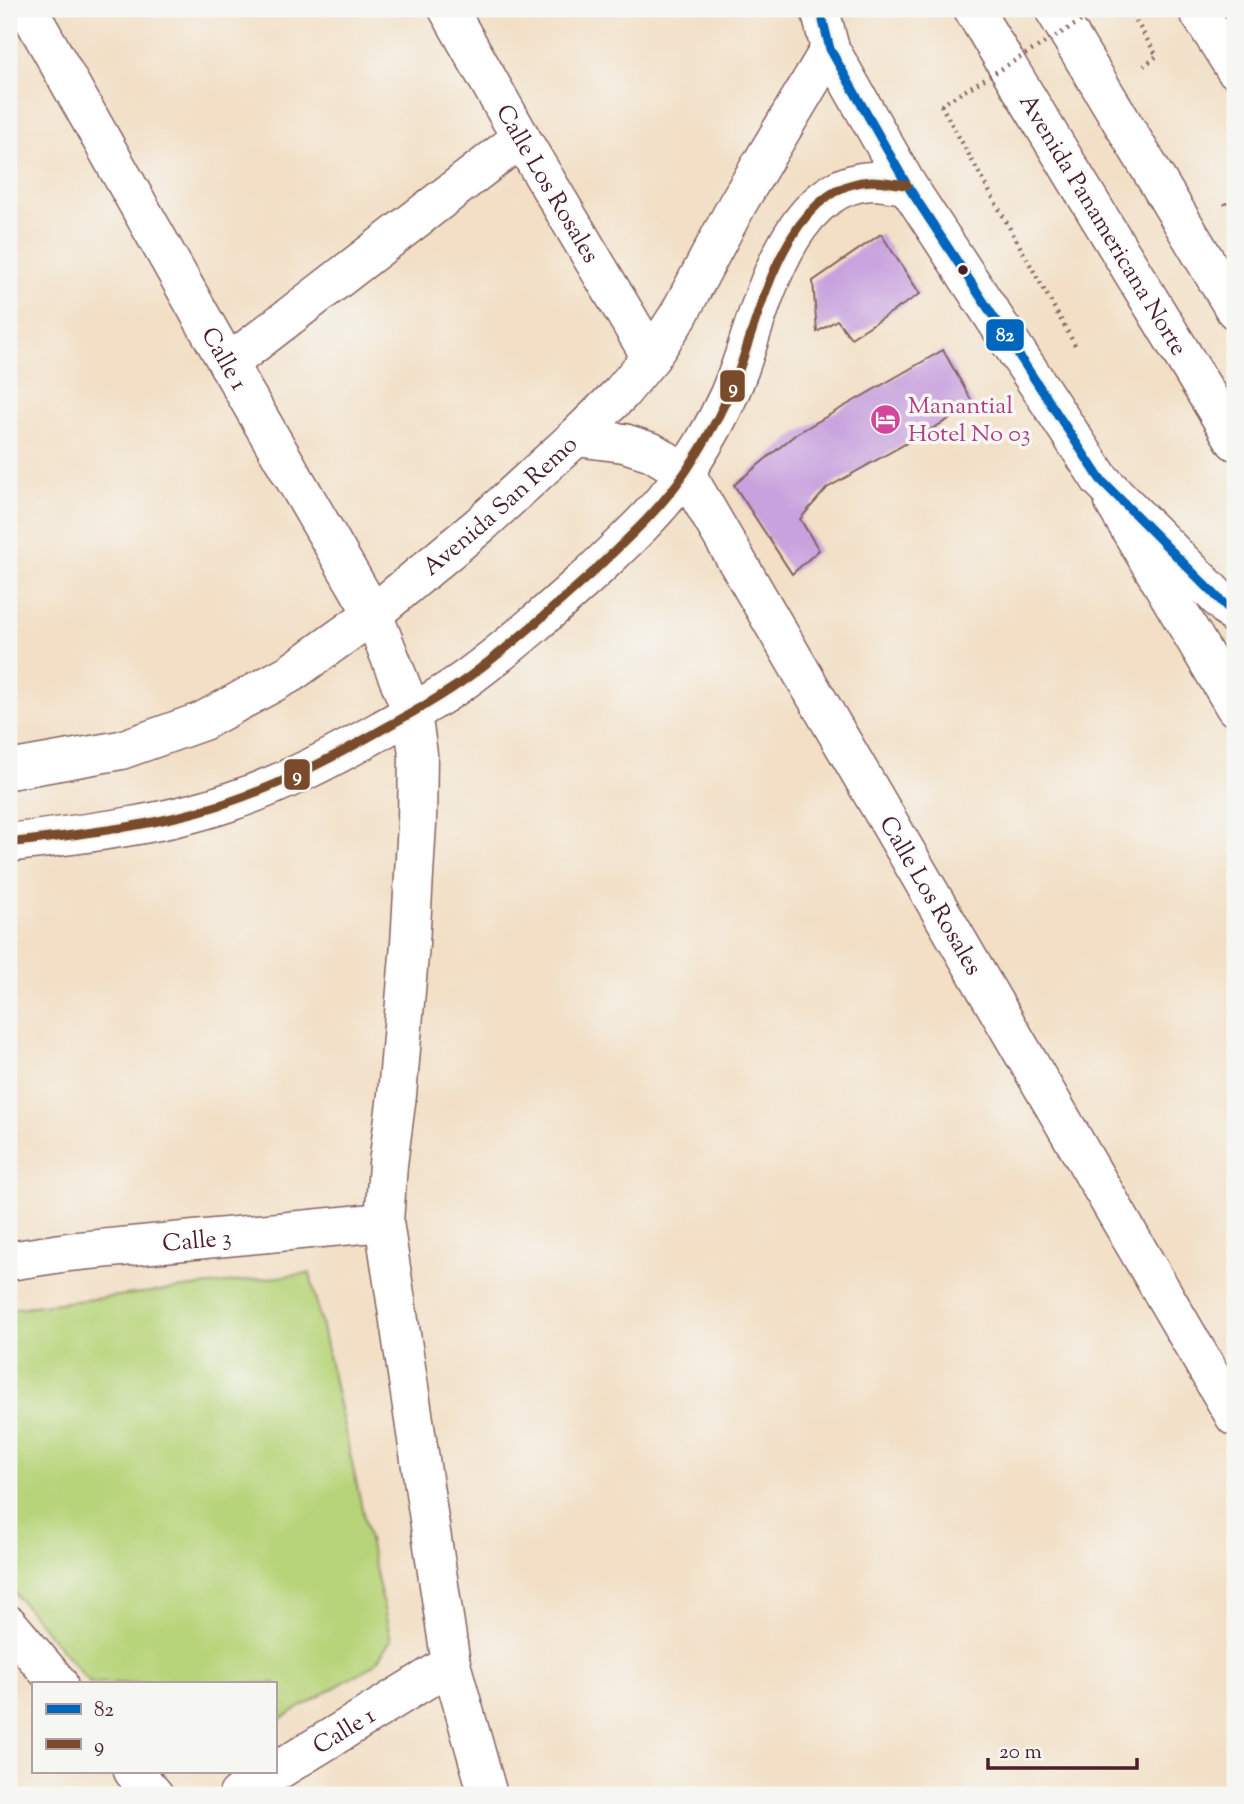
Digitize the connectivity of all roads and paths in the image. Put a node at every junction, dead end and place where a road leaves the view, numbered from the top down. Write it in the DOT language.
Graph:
graph roads {
  1 [pos="28,9"];
  2 [pos="448,9"];
  3 [pos="820,9"];
  4 [pos="973,9"];
  5 [pos="1054,9"];
  6 [pos="1101,9"];
  7 [pos="1129,9"];
  8 [pos="1197,9"];
  9 [pos="830,49"];
  10 [pos="1143,65"];
  11 [pos="1235,69"];
  12 [pos="521,138"];
  13 [pos="907,185"];
  14 [pos="1235,200"];
  15 [pos="1226,205"];
  16 [pos="1235,310"];
  17 [pos="1075,345"];
  18 [pos="651,357"];
  19 [pos="228,364"];
  20 [pos="576,437"];
  21 [pos="1235,441"];
  22 [pos="685,472"];
  23 [pos="1100,480"];
  24 [pos="373,614"];
  25 [pos="1235,615"];
  26 [pos="1235,707"];
  27 [pos="412,713"];
  28 [pos="9,770"];
  29 [pos="9,844"];
  30 [pos="384,1222"];
  31 [pos="9,1261"];
  32 [pos="1235,1417"];
  33 [pos="9,1625"];
  34 [pos="451,1664"];
  35 [pos="57,1682"];
  36 [pos="134,1772"];
  37 [pos="275,1772"];
  38 [pos="276,1772"];
  39 [pos="154,1795"];
  40 [pos="238,1795"];
  41 [pos="488,1795"];
  1 -- 19 [label="main road, Calle 1"];
  2 -- 12 [label="main road, Calle Los Rosales"];
  3 -- 9 [label="main road"];
  4 -- 21 [label="main road, Avenida Panamericana Norte"];
  5 -- 16 [label="main road"];
  6 -- 17 [label="path, bridge"];
  7 -- 10 [label="path"];
  8 -- 11 [label="main road"];
  9 -- 13 [label="main road"];
  9 -- 18 [label="main road, Avenida San Remo"];
  12 -- 18 [label="main road, Calle Los Rosales"];
  12 -- 19 [label="main road"];
  13 -- 22 [label="main road"];
  13 -- 23 [label="main road"];
  14 -- 15 [label="path"];
  18 -- 20 [label="main road, Avenida San Remo"];
  19 -- 24 [label="main road, Calle 1"];
  20 -- 22 [label="main road, Calle Los Rosales"];
  20 -- 24 [label="main road, Avenida San Remo"];
  22 -- 27 [label="main road"];
  22 -- 32 [label="main road, Calle Los Rosales"];
  23 -- 25 [label="main road"];
  23 -- 26 [label="main road"];
  24 -- 27 [label="main road, Calle 1"];
  24 -- 28 [label="main road, Avenida San Remo"];
  27 -- 29 [label="main road"];
  27 -- 30 [label="main road, Calle 1"];
  30 -- 31 [label="main road, Calle 3"];
  30 -- 34 [label="main road, Calle 1"];
  33 -- 35 [label="main road"];
  34 -- 38 [label="main road, Calle 1"];
  34 -- 41 [label="main road, Calle 1"];
  36 -- 39 [label="main road"];
  37 -- 40 [label="main road, Calle 1"];
}
